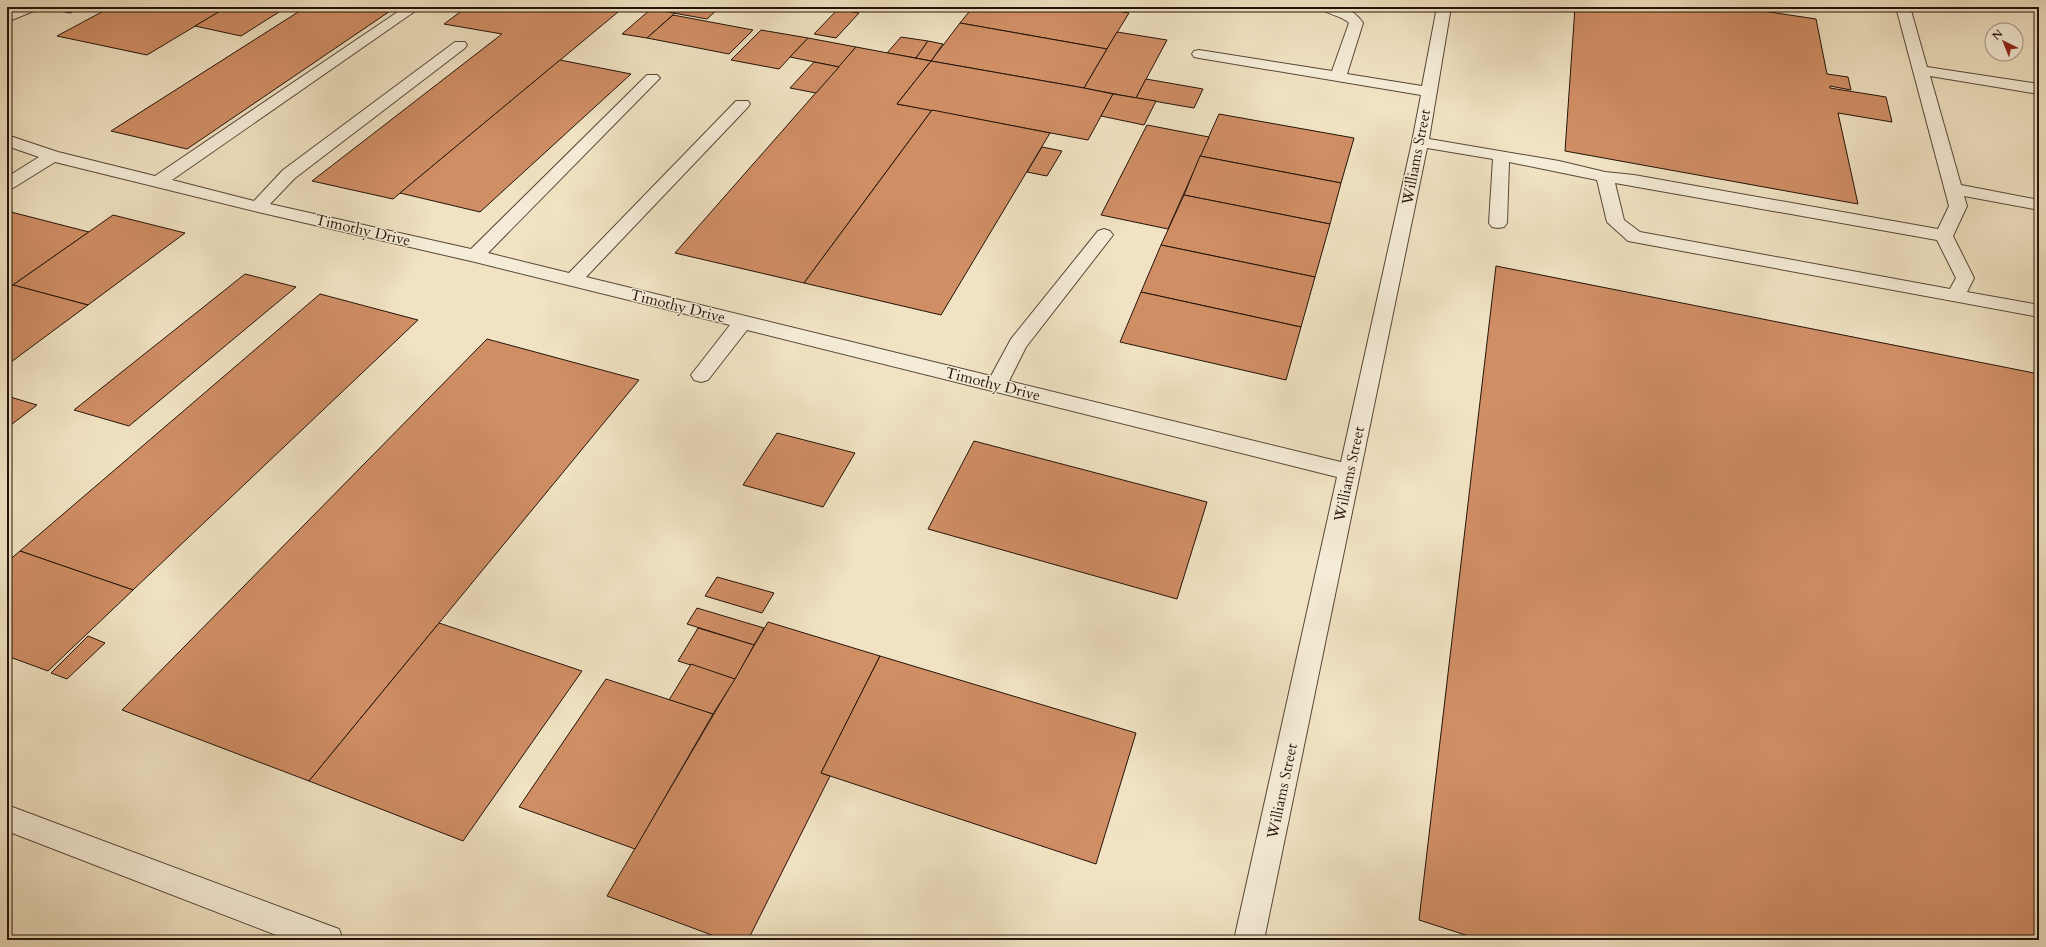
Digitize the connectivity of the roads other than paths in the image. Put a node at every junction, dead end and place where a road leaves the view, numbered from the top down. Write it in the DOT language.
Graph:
graph roads {
  1 [pos="30,7"];
  2 [pos="414,7"];
  3 [pos="1326,7"];
  4 [pos="1444,7"];
  5 [pos="1903,7"];
  6 [pos="7,18"];
  7 [pos="460,45"];
  8 [pos="1199,54"];
  9 [pos="1920,70"];
  10 [pos="1338,77"];
  11 [pos="652,78"];
  12 [pos="2039,89"];
  13 [pos="1429,92"];
  14 [pos="742,104"];
  15 [pos="7,140"];
  16 [pos="1420,142"];
  17 [pos="52,156"];
  18 [pos="1501,156"];
  19 [pos="1605,177"];
  20 [pos="158,182"];
  21 [pos="7,184"];
  22 [pos="1953,189"];
  23 [pos="2039,204"];
  24 [pos="258,207"];
  25 [pos="1498,224"];
  26 [pos="1104,235"];
  27 [pos="1944,236"];
  28 [pos="475,256"];
  29 [pos="573,280"];
  30 [pos="1955,296"];
  31 [pos="2039,311"];
  32 [pos="743,322"];
  33 [pos="701,375"];
  34 [pos="996,385"];
  35 [pos="1350,472"];
  36 [pos="7,818"];
  37 [pos="328,940"];
  38 [pos="1249,940"];
  1 -- 6 [label="street"];
  2 -- 20 [label="street"];
  3 -- 10 [label="street"];
  4 -- 13 [label="street, Williams Street"];
  5 -- 9 [label="street"];
  7 -- 24 [label="street"];
  8 -- 10 [label="street"];
  9 -- 12 [label="street"];
  9 -- 22 [label="street"];
  10 -- 13 [label="street"];
  11 -- 28 [label="street"];
  13 -- 16 [label="street, Williams Street"];
  14 -- 29 [label="street"];
  15 -- 17 [label="street, Timothy Drive"];
  16 -- 18 [label="street"];
  16 -- 35 [label="street, Williams Street"];
  17 -- 20 [label="street, Timothy Drive"];
  17 -- 21 [label="street"];
  18 -- 19 [label="street"];
  18 -- 25 [label="street"];
  19 -- 27 [label="street"];
  19 -- 30 [label="street"];
  20 -- 24 [label="street, Timothy Drive"];
  22 -- 23 [label="street"];
  22 -- 27 [label="street"];
  24 -- 28 [label="street, Timothy Drive"];
  26 -- 34 [label="street"];
  27 -- 30 [label="street"];
  28 -- 29 [label="street, Timothy Drive"];
  29 -- 32 [label="street, Timothy Drive"];
  30 -- 31 [label="street"];
  32 -- 33 [label="street"];
  32 -- 34 [label="street, Timothy Drive"];
  34 -- 35 [label="street, Timothy Drive"];
  35 -- 38 [label="street, Williams Street"];
  36 -- 37 [label="street"];
}
